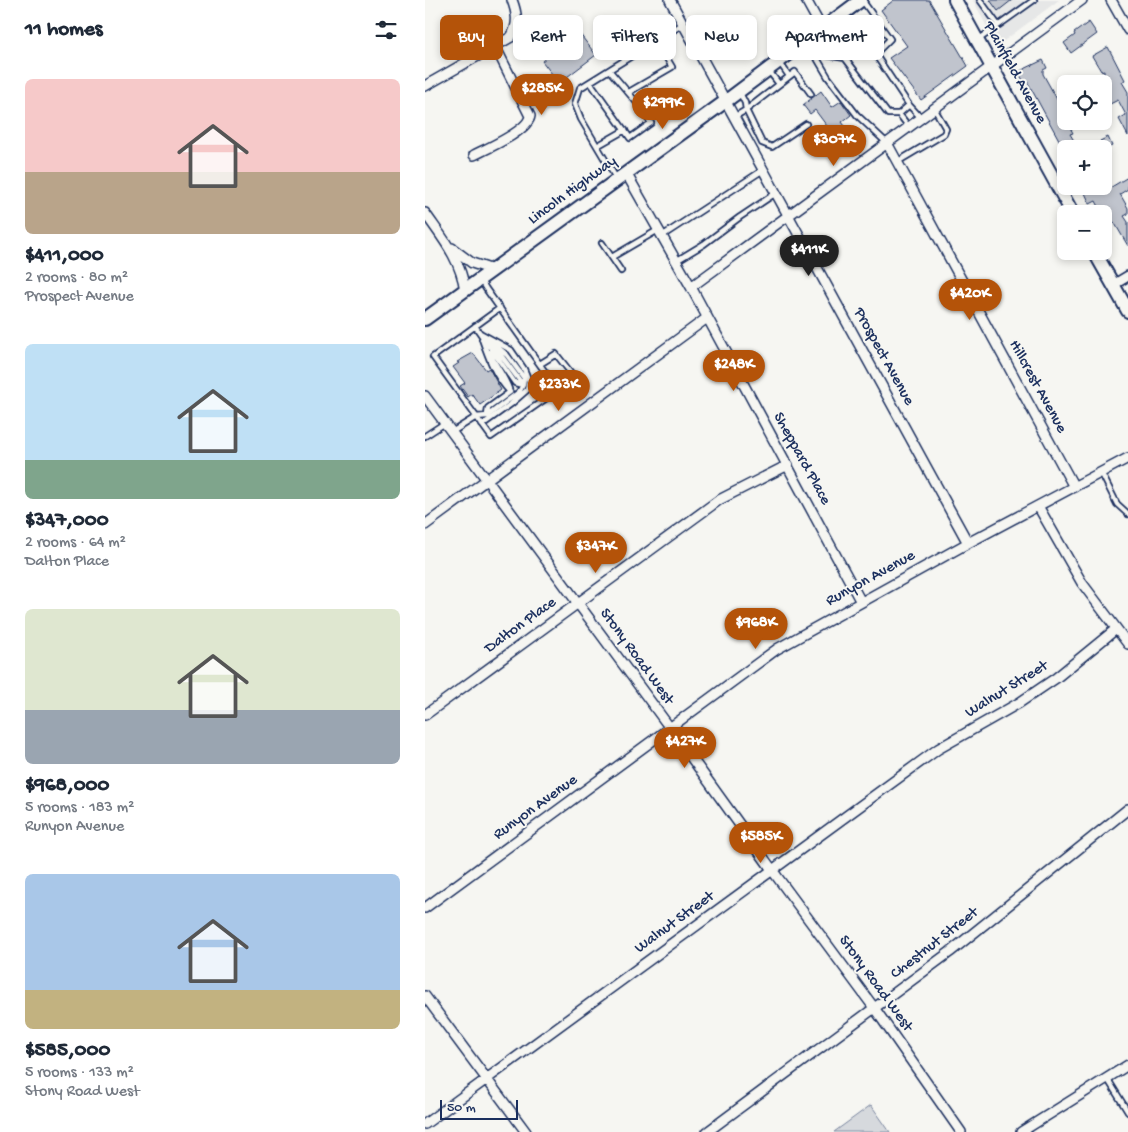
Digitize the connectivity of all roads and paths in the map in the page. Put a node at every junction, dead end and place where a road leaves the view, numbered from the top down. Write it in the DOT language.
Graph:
graph roads {
  1 [pos="512,0"];
  2 [pos="670,0"];
  3 [pos="806,0"];
  4 [pos="861,0"];
  5 [pos="955,0"];
  6 [pos="980,0"];
  7 [pos="1034,0"];
  8 [pos="1080,0"];
  9 [pos="1111,0"];
  10 [pos="814,15"];
  11 [pos="841,15"];
  12 [pos="873,15"];
  13 [pos="683,24"];
  14 [pos="999,25"];
  15 [pos="676,28"];
  16 [pos="884,30"];
  17 [pos="1128,30"];
  18 [pos="977,40"];
  19 [pos="503,42"];
  20 [pos="884,45"];
  21 [pos="470,60"];
  22 [pos="502,60"];
  23 [pos="625,60"];
  24 [pos="668,60"];
  25 [pos="818,60"];
  26 [pos="847,60"];
  27 [pos="879,60"];
  28 [pos="779,61"];
  29 [pos="991,66"];
  30 [pos="609,70"];
  31 [pos="768,70"];
  32 [pos="789,76"];
  33 [pos="590,82"];
  34 [pos="779,84"];
  35 [pos="425,86"];
  36 [pos="739,91"];
  37 [pos="629,92"];
  38 [pos="811,94"];
  39 [pos="725,101"];
  40 [pos="638,104"];
  41 [pos="909,105"];
  42 [pos="934,108"];
  43 [pos="746,110"];
  44 [pos="643,112"];
  45 [pos="899,114"];
  46 [pos="734,117"];
  47 [pos="921,118"];
  48 [pos="806,124"];
  49 [pos="909,127"];
  50 [pos="625,130"];
  51 [pos="762,143"];
  52 [pos="887,144"];
  53 [pos="597,146"];
  54 [pos="752,150"];
  55 [pos="474,155"];
  56 [pos="897,162"];
  57 [pos="763,170"];
  58 [pos="622,176"];
  59 [pos="776,193"];
  60 [pos="1068,205"];
  61 [pos="425,212"];
  62 [pos="789,216"];
  63 [pos="661,233"];
  64 [pos="602,242"];
  65 [pos="446,243"];
  66 [pos="612,257"];
  67 [pos="1099,260"];
  68 [pos="676,261"];
  69 [pos="493,270"];
  70 [pos="621,271"];
  71 [pos="1128,276"];
  72 [pos="480,280"];
  73 [pos="1113,285"];
  74 [pos="691,287"];
  75 [pos="465,290"];
  76 [pos="500,308"];
  77 [pos="1128,311"];
  78 [pos="707,318"];
  79 [pos="425,319"];
  80 [pos="475,326"];
  81 [pos="480,333"];
  82 [pos="540,364"];
  83 [pos="558,390"];
  84 [pos="425,396"];
  85 [pos="487,416"];
  86 [pos="476,417"];
  87 [pos="445,423"];
  88 [pos="482,424"];
  89 [pos="452,432"];
  90 [pos="425,436"];
  91 [pos="1128,458"];
  92 [pos="788,465"];
  93 [pos="1101,472"];
  94 [pos="488,479"];
  95 [pos="1074,487"];
  96 [pos="1038,506"];
  97 [pos="1128,514"];
  98 [pos="425,525"];
  99 [pos="968,544"];
  100 [pos="578,602"];
  101 [pos="861,602"];
  102 [pos="1116,630"];
  103 [pos="1128,644"];
  104 [pos="425,715"];
  105 [pos="671,728"];
  106 [pos="1128,809"];
  107 [pos="772,870"];
  108 [pos="425,908"];
  109 [pos="425,996"];
  110 [pos="875,1009"];
  111 [pos="1128,1065"];
  112 [pos="1107,1078"];
  113 [pos="486,1079"];
  114 [pos="1128,1112"];
  115 [pos="425,1124"];
  116 [pos="526,1132"];
  117 [pos="707,1132"];
  118 [pos="961,1132"];
  119 [pos="1021,1132"];
  1 -- 19 [label="street"];
  2 -- 13 [label="street, Prospect Avenue"];
  3 -- 10 [label="street"];
  4 -- 11 [label="main road, Lincoln Highway"];
  4 -- 12 [label="lane"];
  5 -- 18 [label="main road, Plainfield Avenue"];
  6 -- 14 [label="lane"];
  7 -- 14 [label="lane"];
  8 -- 29 [label="street"];
  9 -- 17 [label="street"];
  13 -- 15 [label="lane"];
  13 -- 39 [label="street, Prospect Avenue"];
  14 -- 18 [label="lane"];
  16 -- 20 [label="lane"];
  18 -- 29 [label="main road, Plainfield Avenue"];
  21 -- 35 [label="street"];
  22 -- 55 [label="street"];
  23 -- 30 [label="lane"];
  24 -- 37 [label="lane"];
  25 -- 52 [label="lane"];
  26 -- 45 [label="lane"];
  27 -- 41 [label="lane"];
  28 -- 31 [label="main road, Lincoln Highway"];
  28 -- 32 [label="lane"];
  29 -- 42 [label="street"];
  29 -- 60 [label="main road, Plainfield Avenue"];
  30 -- 33 [label="lane"];
  30 -- 37 [label="lane"];
  31 -- 34 [label="lane"];
  31 -- 36 [label="main road, Lincoln Highway"];
  32 -- 34 [label="lane"];
  32 -- 38 [label="lane"];
  33 -- 50 [label="lane"];
  33 -- 53 [label="lane"];
  34 -- 43 [label="lane"];
  36 -- 39 [label="main road, Lincoln Highway"];
  36 -- 43 [label="lane"];
  37 -- 40 [label="lane"];
  39 -- 46 [label="street, Prospect Avenue"];
  39 -- 58 [label="main road, Lincoln Highway"];
  41 -- 45 [label="lane"];
  41 -- 47 [label="lane"];
  42 -- 47 [label="street"];
  42 -- 56 [label="lane"];
  43 -- 46 [label="lane"];
  43 -- 51 [label="lane"];
  44 -- 50 [label="lane"];
  45 -- 49 [label="lane"];
  46 -- 54 [label="street, Prospect Avenue"];
  47 -- 49 [label="street"];
  48 -- 51 [label="lane"];
  49 -- 52 [label="street"];
  50 -- 53 [label="lane"];
  51 -- 54 [label="lane"];
  52 -- 56 [label="street, Hillcrest Avenue"];
  52 -- 62 [label="street"];
  53 -- 58 [label="lane"];
  54 -- 57 [label="street, Prospect Avenue"];
  56 -- 95 [label="street, Hillcrest Avenue"];
  57 -- 59 [label="street, Prospect Avenue"];
  57 -- 63 [label="lane"];
  58 -- 63 [label="street, Sheppard Place"];
  58 -- 69 [label="main road, Lincoln Highway"];
  59 -- 62 [label="street, Prospect Avenue"];
  59 -- 68 [label="lane"];
  61 -- 65 [label="street"];
  62 -- 74 [label="street"];
  62 -- 99 [label="street, Prospect Avenue"];
  63 -- 66 [label="lane"];
  63 -- 68 [label="street, Sheppard Place"];
  64 -- 66 [label="lane"];
  65 -- 69 [label="street"];
  65 -- 75 [label="street"];
  66 -- 70 [label="lane"];
  67 -- 73 [label="main road"];
  68 -- 74 [label="street, Sheppard Place"];
  69 -- 72 [label="main road, Lincoln Highway"];
  71 -- 73 [label="street"];
  72 -- 75 [label="main road, Lincoln Highway"];
  72 -- 76 [label="lane"];
  73 -- 77 [label="main road"];
  74 -- 78 [label="street, Sheppard Place"];
  75 -- 79 [label="main road, Lincoln Highway"];
  76 -- 80 [label="lane"];
  76 -- 82 [label="lane"];
  78 -- 92 [label="street, Sheppard Place"];
  78 -- 94 [label="street"];
  80 -- 81 [label="lane"];
  80 -- 86 [label="lane"];
  81 -- 85 [label="lane"];
  81 -- 85 [label="lane"];
  81 -- 88 [label="lane"];
  82 -- 83 [label="lane"];
  82 -- 83 [label="lane"];
  83 -- 88 [label="lane"];
  84 -- 87 [label="street, Stony Road West"];
  85 -- 86 [label="lane"];
  86 -- 88 [label="lane"];
  86 -- 89 [label="lane"];
  87 -- 89 [label="street, Stony Road West"];
  87 -- 90 [label="lane"];
  89 -- 94 [label="street, Stony Road West"];
  91 -- 93 [label="street, Runyon Avenue"];
  92 -- 100 [label="street, Dalton Place"];
  92 -- 101 [label="street, Sheppard Place"];
  93 -- 95 [label="street, Runyon Avenue"];
  93 -- 97 [label="lane"];
  94 -- 98 [label="street"];
  94 -- 100 [label="street, Stony Road West"];
  95 -- 96 [label="street, Runyon Avenue"];
  96 -- 99 [label="street, Runyon Avenue"];
  96 -- 102 [label="street"];
  99 -- 101 [label="street, Runyon Avenue"];
  100 -- 104 [label="street, Dalton Place"];
  100 -- 105 [label="street, Stony Road West"];
  101 -- 105 [label="street, Runyon Avenue"];
  102 -- 103 [label="street"];
  102 -- 107 [label="street, Walnut Street"];
  105 -- 107 [label="street, Stony Road West"];
  105 -- 108 [label="street, Runyon Avenue"];
  106 -- 110 [label="street, Chestnut Street"];
  107 -- 110 [label="street, Stony Road West"];
  107 -- 113 [label="street, Walnut Street"];
  109 -- 113 [label="street"];
  110 -- 117 [label="street, Chestnut Street"];
  110 -- 118 [label="street, Stony Road West"];
  111 -- 112 [label="street"];
  112 -- 114 [label="lane"];
  112 -- 119 [label="street"];
  113 -- 115 [label="street, Walnut Street"];
  113 -- 116 [label="street"];
}
